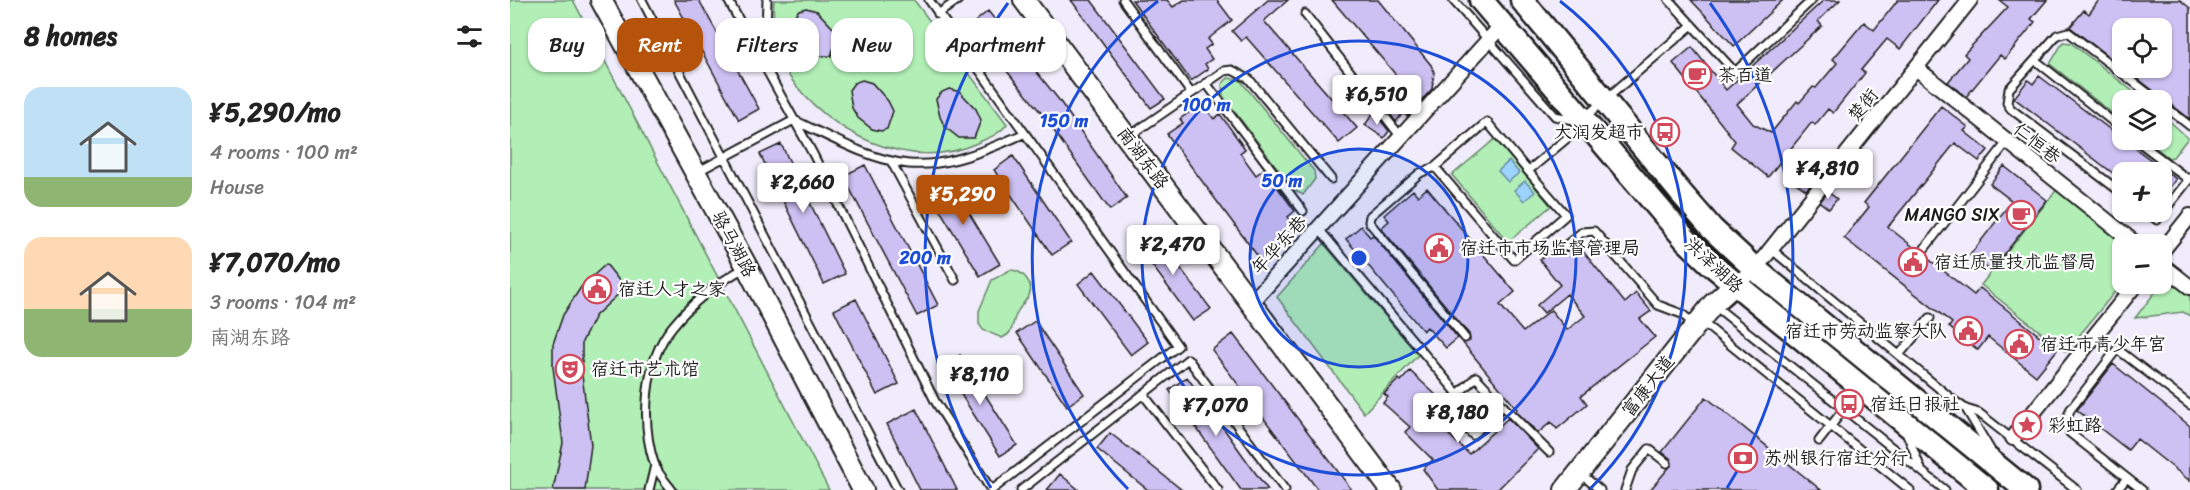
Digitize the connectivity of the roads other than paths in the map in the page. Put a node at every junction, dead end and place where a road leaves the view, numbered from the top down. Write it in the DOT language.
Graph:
graph roads {
  1 [pos="601,0"];
  2 [pos="642,0"];
  3 [pos="728,0"];
  4 [pos="767,0"];
  5 [pos="929,0"];
  6 [pos="958,0"];
  7 [pos="1024,0"];
  8 [pos="1122,0"];
  9 [pos="1453,0"];
  10 [pos="1481,0"];
  11 [pos="1522,0"];
  12 [pos="1669,0"];
  13 [pos="1812,0"];
  14 [pos="1970,0"];
  15 [pos="938,14"];
  16 [pos="1305,14"];
  17 [pos="738,18"];
  18 [pos="766,18"];
  19 [pos="1692,25"];
  20 [pos="1495,33"];
  21 [pos="2035,60"];
  22 [pos="1916,68"];
  23 [pos="768,72"];
  24 [pos="1206,83"];
  25 [pos="2144,90"];
  26 [pos="1191,93"];
  27 [pos="1605,101"];
  28 [pos="2172,112"];
  29 [pos="794,120"];
  30 [pos="1584,121"];
  31 [pos="2112,121"];
  32 [pos="2190,126"];
  33 [pos="1023,134"];
  34 [pos="1127,137"];
  35 [pos="1401,137"];
  36 [pos="2007,142"];
  37 [pos="2150,150"];
  38 [pos="724,157"];
  39 [pos="892,163"];
  40 [pos="1435,167"];
  41 [pos="1528,171"];
  42 [pos="695,172"];
  43 [pos="1331,179"];
  44 [pos="2189,179"];
  45 [pos="2112,186"];
  46 [pos="2172,201"];
  47 [pos="1303,211"];
  48 [pos="2190,216"];
  49 [pos="1318,228"];
  50 [pos="2123,234"];
  51 [pos="2172,238"];
  52 [pos="1565,246"];
  53 [pos="1925,248"];
  54 [pos="1771,249"];
  55 [pos="747,267"];
  56 [pos="1755,269"];
  57 [pos="2172,273"];
  58 [pos="955,280"];
  59 [pos="1734,285"];
  60 [pos="2190,287"];
  61 [pos="2128,294"];
  62 [pos="1252,302"];
  63 [pos="1713,304"];
  64 [pos="1930,318"];
  65 [pos="1698,323"];
  66 [pos="1465,338"];
  67 [pos="1899,355"];
  68 [pos="1458,393"];
  69 [pos="1143,394"];
  70 [pos="2190,405"];
  71 [pos="1503,406"];
  72 [pos="1844,409"];
  73 [pos="1966,409"];
  74 [pos="1901,421"];
  75 [pos="1831,426"];
  76 [pos="2013,438"];
  77 [pos="1819,441"];
  78 [pos="1549,452"];
  79 [pos="1666,463"];
  80 [pos="655,465"];
  81 [pos="1922,471"];
  82 [pos="1579,472"];
  83 [pos="2004,472"];
  84 [pos="2127,478"];
  85 [pos="649,490"];
  86 [pos="672,490"];
  87 [pos="863,490"];
  88 [pos="898,490"];
  89 [pos="991,490"];
  90 [pos="1021,490"];
  91 [pos="1218,490"];
  92 [pos="1284,490"];
  93 [pos="1391,490"];
  94 [pos="1565,490"];
  95 [pos="1600,490"];
  96 [pos="1625,490"];
  97 [pos="1910,490"];
  98 [pos="1945,490"];
  99 [pos="1987,490"];
  100 [pos="2026,490"];
  101 [pos="2077,490"];
  102 [pos="2117,490"];
  103 [pos="2142,490"];
  1 -- 42 [label="street, 骆马湖路"];
  2 -- 38 [label="lane"];
  3 -- 17 [label="lane"];
  4 -- 18 [label="lane"];
  5 -- 15 [label="lane"];
  6 -- 15 [label="lane"];
  7 -- 34 [label="street, 南湖东路"];
  8 -- 26 [label="lane"];
  9 -- 20 [label="lane"];
  10 -- 20 [label="main road, 洪泽湖路"];
  11 -- 27 [label="main road, 洪泽湖路"];
  12 -- 19 [label="lane"];
  13 -- 19 [label="lane"];
  14 -- 22 [label="street, 楚街"];
  15 -- 33 [label="lane"];
  16 -- 35 [label="lane"];
  19 -- 27 [label="lane"];
  20 -- 30 [label="main road, 洪泽湖路"];
  20 -- 35 [label="street, 年华东巷"];
  21 -- 25 [label="lane"];
  21 -- 31 [label="lane"];
  21 -- 45 [label="lane"];
  22 -- 36 [label="street, 仁恒巷"];
  22 -- 54 [label="street, 楚街"];
  23 -- 29 [label="lane"];
  24 -- 26 [label="lane"];
  24 -- 43 [label="lane"];
  24 -- 47 [label="lane"];
  26 -- 34 [label="lane"];
  27 -- 30 [label="lane"];
  27 -- 56 [label="main road, 洪泽湖路"];
  28 -- 32 [label="lane"];
  29 -- 38 [label="lane"];
  29 -- 39 [label="lane"];
  29 -- 89 [label="lane"];
  30 -- 41 [label="lane"];
  30 -- 59 [label="main road, 洪泽湖路"];
  33 -- 39 [label="lane"];
  33 -- 89 [label="lane"];
  34 -- 62 [label="street, 南湖东路"];
  35 -- 49 [label="street, 年华东巷"];
  36 -- 50 [label="street, 仁恒巷"];
  36 -- 53 [label="lane"];
  37 -- 44 [label="lane"];
  38 -- 42 [label="lane"];
  38 -- 88 [label="lane"];
  39 -- 58 [label="lane"];
  40 -- 41 [label="lane"];
  40 -- 41 [label="lane"];
  40 -- 66 [label="lane"];
  42 -- 55 [label="street, 骆马湖路"];
  44 -- 46 [label="lane"];
  48 -- 51 [label="street"];
  49 -- 62 [label="street, 年华东巷"];
  49 -- 68 [label="lane"];
  52 -- 65 [label="lane"];
  54 -- 56 [label="street, 楚街"];
  54 -- 67 [label="lane"];
  55 -- 80 [label="lane"];
  55 -- 87 [label="street, 骆马湖路"];
  56 -- 59 [label="street, 楚街"];
  56 -- 83 [label="main road, 洪泽湖路"];
  57 -- 60 [label="street"];
  59 -- 63 [label="street, 富康大道"];
  59 -- 74 [label="main road, 洪泽湖路"];
  61 -- 76 [label="street"];
  62 -- 93 [label="street, 南湖东路"];
  63 -- 65 [label="street, 富康大道"];
  63 -- 72 [label="lane"];
  64 -- 67 [label="lane"];
  65 -- 75 [label="lane"];
  65 -- 82 [label="street, 富康大道"];
  67 -- 73 [label="lane"];
  68 -- 71 [label="lane"];
  68 -- 71 [label="lane"];
  69 -- 90 [label="lane"];
  69 -- 91 [label="lane"];
  69 -- 92 [label="lane"];
  70 -- 84 [label="lane"];
  71 -- 78 [label="lane"];
  72 -- 75 [label="lane"];
  72 -- 81 [label="lane"];
  73 -- 76 [label="lane"];
  73 -- 83 [label="lane"];
  74 -- 81 [label="lane"];
  74 -- 99 [label="main road, 洪泽湖路"];
  75 -- 77 [label="lane"];
  75 -- 97 [label="lane"];
  76 -- 101 [label="lane"];
  79 -- 96 [label="lane"];
  80 -- 85 [label="lane"];
  80 -- 86 [label="lane"];
  81 -- 98 [label="lane"];
  82 -- 94 [label="street, 富康大道"];
  82 -- 95 [label="lane"];
  83 -- 100 [label="main road, 洪泽湖路"];
  84 -- 102 [label="lane"];
  84 -- 103 [label="lane"];
}
